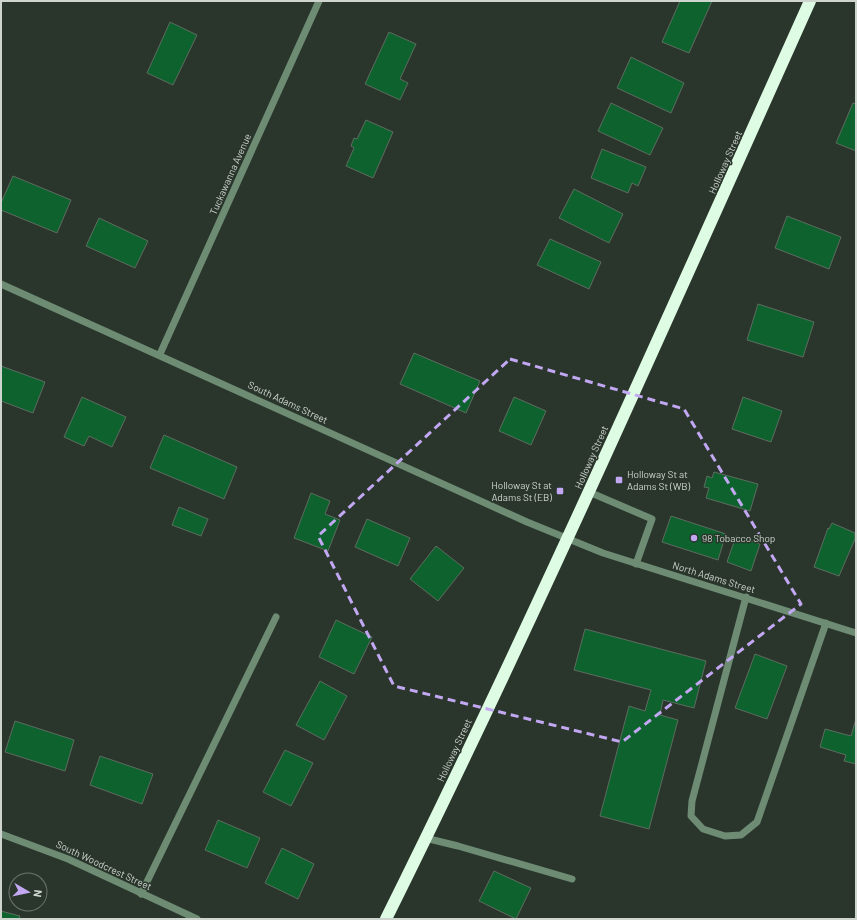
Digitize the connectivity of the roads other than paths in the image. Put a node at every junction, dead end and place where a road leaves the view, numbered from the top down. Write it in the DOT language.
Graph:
graph roads {
  1 [pos="319,1"];
  2 [pos="810,1"];
  3 [pos="1,284"];
  4 [pos="160,354"];
  5 [pos="589,492"];
  6 [pos="566,538"];
  7 [pos="636,564"];
  8 [pos="746,598"];
  9 [pos="276,617"];
  10 [pos="826,623"];
  11 [pos="856,633"];
  12 [pos="1,834"];
  13 [pos="426,838"];
  14 [pos="572,879"];
  15 [pos="141,894"];
  16 [pos="197,919"];
  17 [pos="386,919"];
  1 -- 4 [label="street, Tuckawanna Avenue"];
  2 -- 5 [label="highway, Holloway Street"];
  3 -- 4 [label="street, South Adams Street"];
  4 -- 6 [label="street, South Adams Street"];
  5 -- 6 [label="highway, Holloway Street"];
  5 -- 7 [label="street"];
  6 -- 7 [label="street, North Adams Street"];
  6 -- 13 [label="highway, Holloway Street"];
  7 -- 8 [label="street, North Adams Street"];
  8 -- 10 [label="street, North Adams Street"];
  8 -- 10 [label="street"];
  9 -- 15 [label="street"];
  10 -- 11 [label="street, North Adams Street"];
  12 -- 15 [label="street, South Woodcrest Street"];
  13 -- 14 [label="street"];
  13 -- 17 [label="highway, Holloway Street"];
  15 -- 16 [label="street, South Woodcrest Street"];
}
